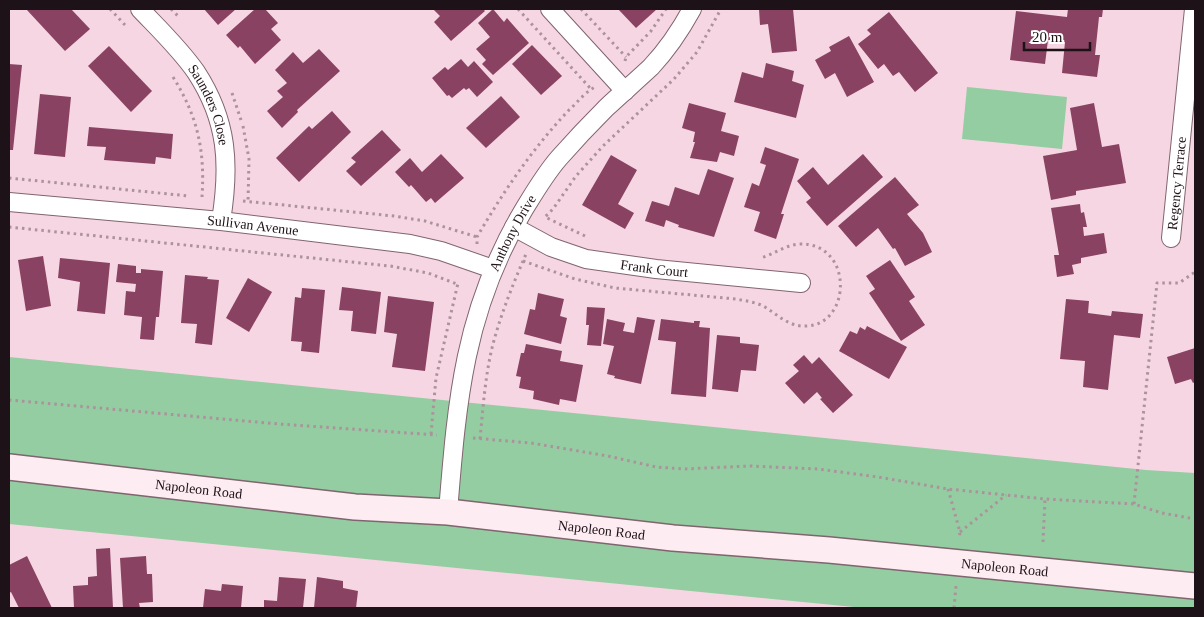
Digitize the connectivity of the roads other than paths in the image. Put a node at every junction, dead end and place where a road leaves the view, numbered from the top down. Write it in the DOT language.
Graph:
graph roads {
  1 [pos="140,9"];
  2 [pos="550,9"];
  3 [pos="692,9"];
  4 [pos="1194,9"];
  5 [pos="625,91"];
  6 [pos="9,202"];
  7 [pos="221,222"];
  8 [pos="514,227"];
  9 [pos="1171,238"];
  10 [pos="493,269"];
  11 [pos="801,283"];
  12 [pos="9,467"];
  13 [pos="448,512"];
  14 [pos="1195,586"];
  1 -- 7 [label="street, Saunders Close"];
  2 -- 5 [label="street"];
  3 -- 5 [label="street, Anthony Drive"];
  4 -- 9 [label="street, Regency Terrace"];
  5 -- 8 [label="street, Anthony Drive"];
  6 -- 7 [label="street, Sullivan Avenue"];
  7 -- 10 [label="street, Sullivan Avenue"];
  8 -- 10 [label="street, Anthony Drive"];
  8 -- 11 [label="street, Frank Court"];
  10 -- 13 [label="street, Anthony Drive"];
  12 -- 13 [label="main road, Napoleon Road"];
  13 -- 14 [label="main road, Napoleon Road"];
}
